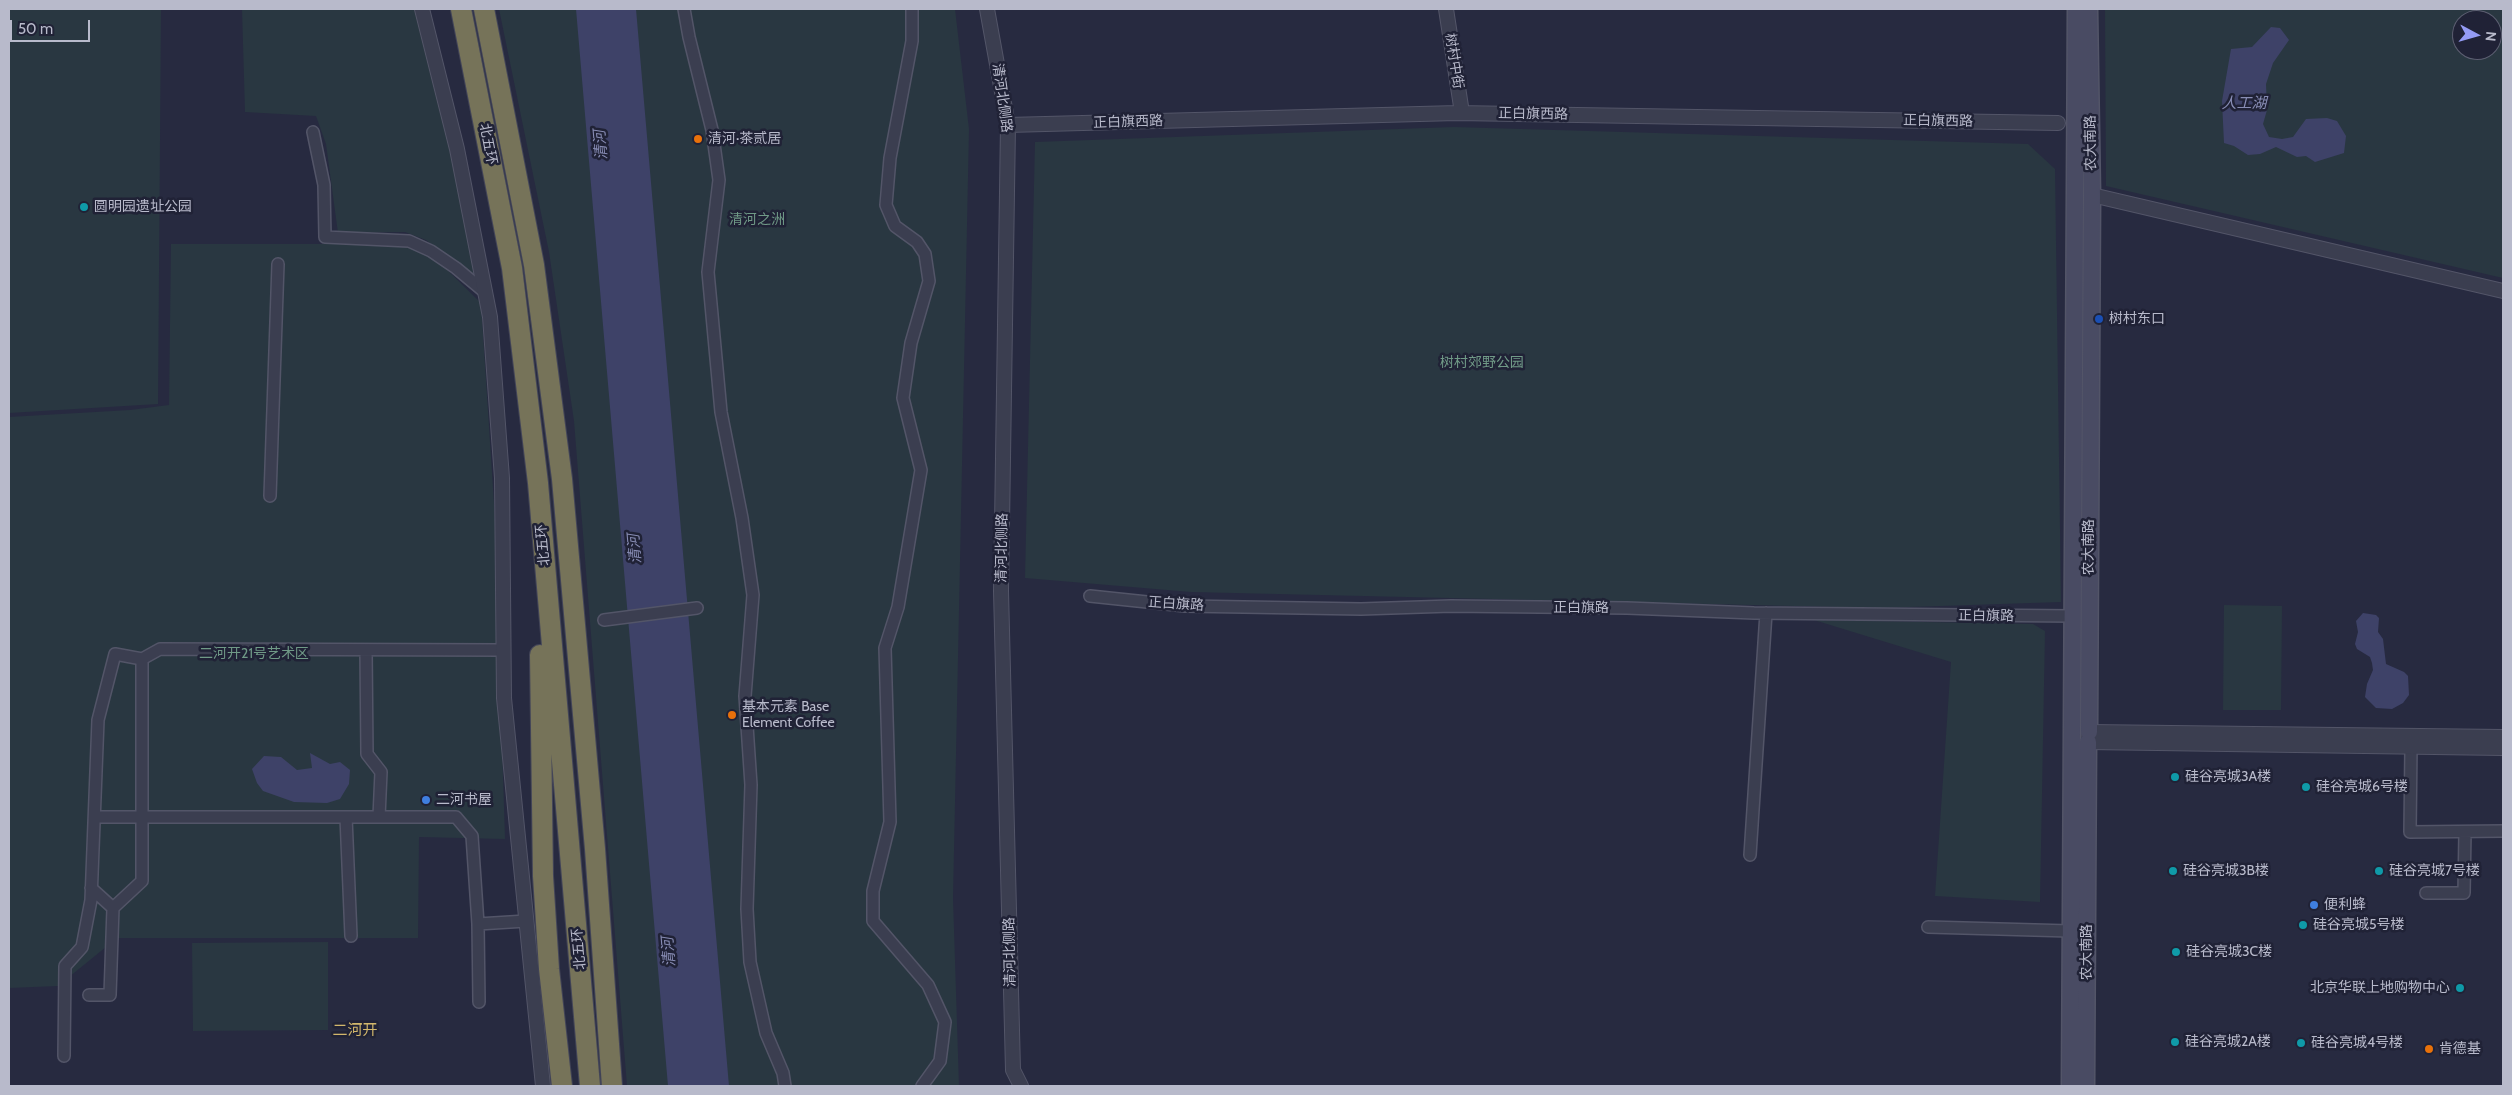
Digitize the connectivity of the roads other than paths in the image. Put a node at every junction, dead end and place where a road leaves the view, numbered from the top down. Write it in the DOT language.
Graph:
graph roads {
  1 [pos="422,9"];
  2 [pos="461,9"];
  3 [pos="484,9"];
  4 [pos="684,9"];
  5 [pos="912,9"];
  6 [pos="988,9"];
  7 [pos="1446,9"];
  8 [pos="2076,9"];
  9 [pos="2089,9"];
  10 [pos="1462,113"];
  11 [pos="2058,123"];
  12 [pos="1008,125"];
  13 [pos="313,132"];
  14 [pos="2092,194"];
  15 [pos="278,264"];
  16 [pos="2503,291"];
  17 [pos="486,293"];
  18 [pos="538,483"];
  19 [pos="270,496"];
  20 [pos="1090,596"];
  21 [pos="697,608"];
  22 [pos="1766,614"];
  23 [pos="2072,616"];
  24 [pos="604,620"];
  25 [pos="366,650"];
  26 [pos="503,650"];
  27 [pos="142,660"];
  28 [pos="2089,737"];
  29 [pos="2503,737"];
  30 [pos="2411,747"];
  31 [pos="2503,748"];
  32 [pos="95,817"];
  33 [pos="142,817"];
  34 [pos="346,817"];
  35 [pos="379,817"];
  36 [pos="2503,831"];
  37 [pos="2465,832"];
  38 [pos="1750,855"];
  39 [pos="91,888"];
  40 [pos="2426,893"];
  41 [pos="113,908"];
  42 [pos="526,921"];
  43 [pos="478,924"];
  44 [pos="1928,927"];
  45 [pos="2070,930"];
  46 [pos="351,936"];
  47 [pos="89,995"];
  48 [pos="479,1002"];
  49 [pos="64,1056"];
  50 [pos="543,1086"];
  51 [pos="562,1086"];
  52 [pos="590,1086"];
  53 [pos="612,1086"];
  54 [pos="785,1086"];
  55 [pos="922,1086"];
  56 [pos="1021,1086"];
  57 [pos="2070,1086"];
  58 [pos="2086,1086"];
  1 -- 17 [label="street"];
  2 -- 18 [label="highway, 北五环"];
  3 -- 53 [label="highway, 北五环"];
  4 -- 54 [label="street"];
  5 -- 55 [label="street"];
  6 -- 12 [label="street, 清河北侧路"];
  7 -- 10 [label="street, 树村中街"];
  8 -- 23 [label="main road, 农大南路"];
  9 -- 14 [label="main road, 农大南路"];
  10 -- 11 [label="street, 正白旗西路"];
  10 -- 12 [label="street, 正白旗西路"];
  12 -- 56 [label="street, 清河北侧路"];
  13 -- 17 [label="street"];
  14 -- 16 [label="street"];
  14 -- 28 [label="main road, 农大南路"];
  15 -- 19 [label="street"];
  17 -- 26 [label="street"];
  18 -- 51 [label="highway"];
  18 -- 52 [label="highway, 北五环"];
  20 -- 22 [label="street, 正白旗路"];
  21 -- 24 [label="street"];
  22 -- 23 [label="street, 正白旗路"];
  22 -- 38 [label="street"];
  23 -- 45 [label="main road, 农大南路"];
  25 -- 26 [label="street"];
  25 -- 27 [label="street"];
  25 -- 35 [label="street"];
  26 -- 42 [label="street"];
  27 -- 32 [label="street"];
  27 -- 33 [label="street"];
  28 -- 29 [label="street"];
  28 -- 30 [label="street"];
  28 -- 58 [label="main road, 农大南路"];
  30 -- 31 [label="street"];
  30 -- 37 [label="street"];
  32 -- 33 [label="street"];
  32 -- 39 [label="street"];
  33 -- 34 [label="street"];
  33 -- 41 [label="street"];
  34 -- 35 [label="street"];
  34 -- 46 [label="street"];
  35 -- 43 [label="street"];
  36 -- 37 [label="street"];
  37 -- 40 [label="street"];
  39 -- 41 [label="street"];
  39 -- 49 [label="street"];
  41 -- 47 [label="street"];
  42 -- 43 [label="street"];
  42 -- 50 [label="street"];
  43 -- 48 [label="street"];
  44 -- 45 [label="street"];
  45 -- 57 [label="main road, 农大南路"];
}
